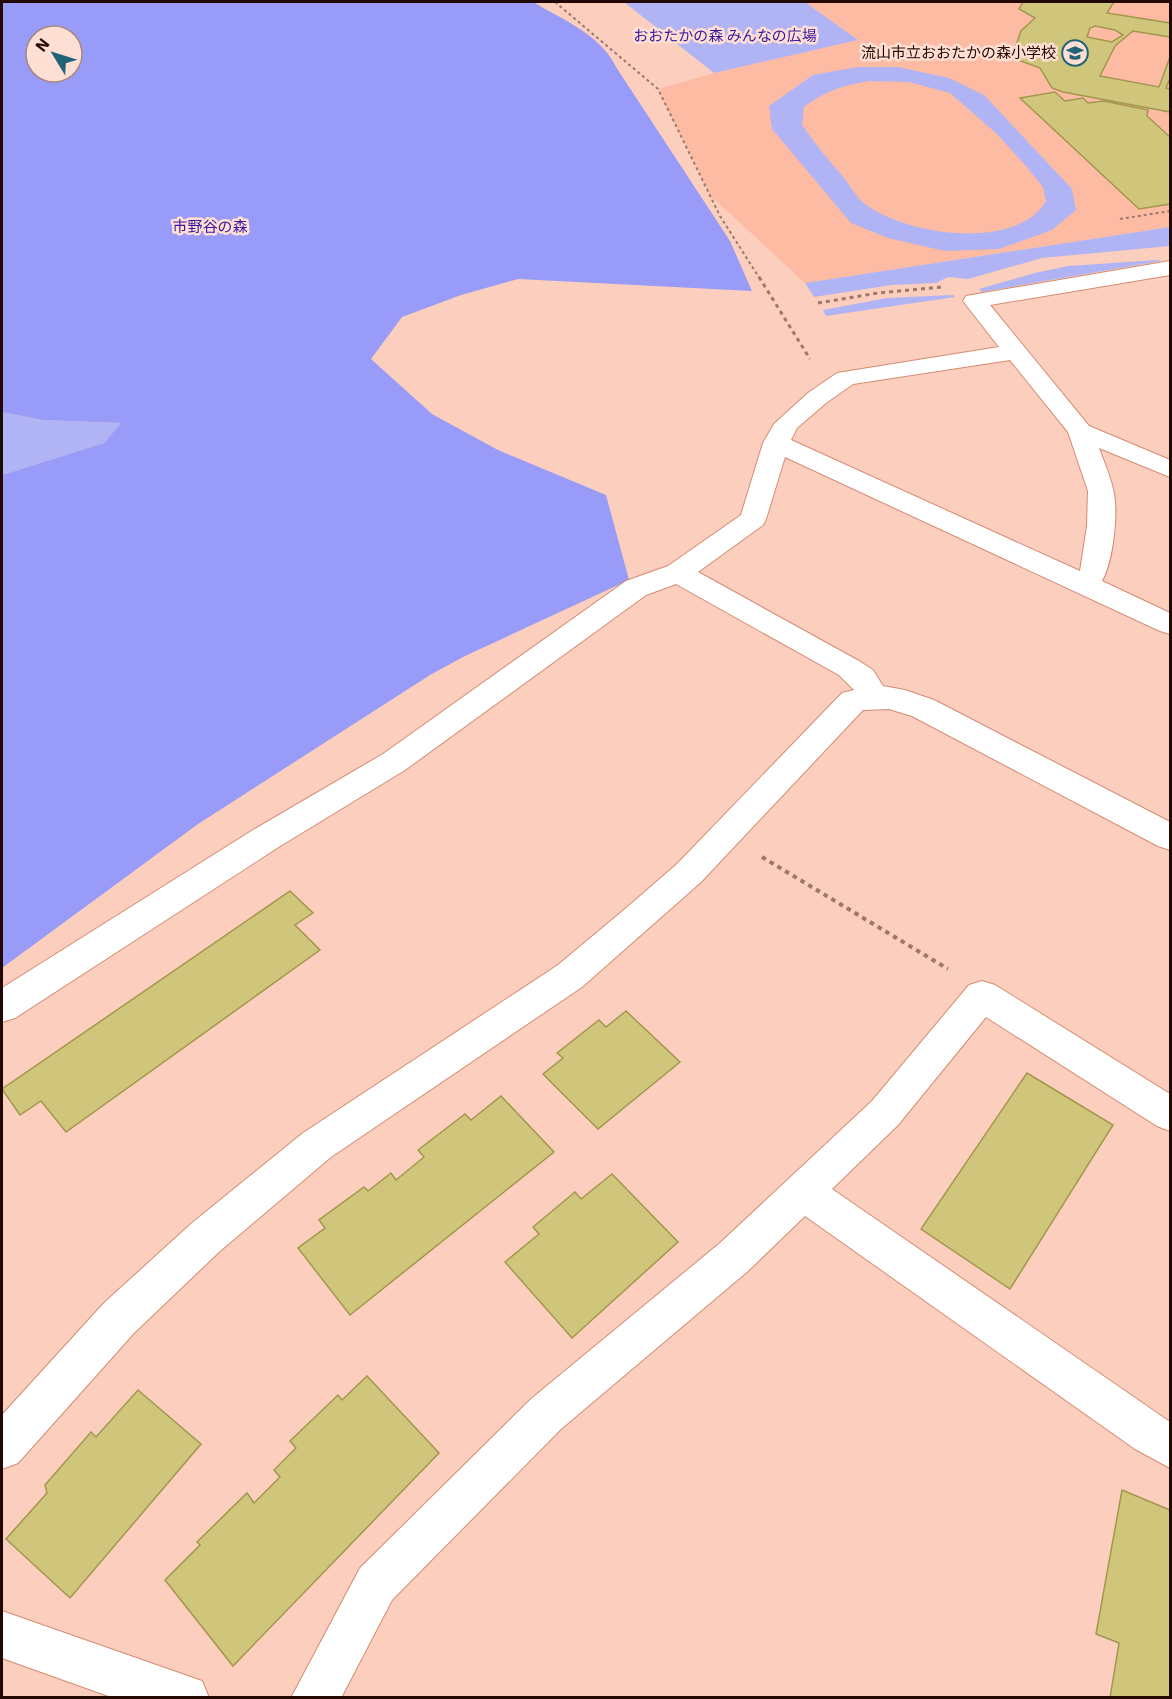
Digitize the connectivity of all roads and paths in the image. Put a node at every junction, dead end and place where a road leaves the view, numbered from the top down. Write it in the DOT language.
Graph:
graph roads {
  1 [pos="555,2"];
  2 [pos="1170,211"];
  3 [pos="1120,219"];
  4 [pos="1170,268"];
  5 [pos="950,286"];
  6 [pos="818,303"];
  7 [pos="1016,351"];
  8 [pos="846,378"];
  9 [pos="1080,431"];
  10 [pos="776,443"];
  11 [pos="1170,469"];
  12 [pos="678,573"];
  13 [pos="1086,585"];
  14 [pos="1170,624"];
  15 [pos="873,696"];
  16 [pos="1170,837"];
  17 [pos="753,852"];
  18 [pos="982,996"];
  19 [pos="2,1007"];
  20 [pos="1170,1114"];
  21 [pos="803,1192"];
  22 [pos="1170,1446"];
  23 [pos="2,1447"];
  24 [pos="2,1635"];
  25 [pos="184,1698"];
  26 [pos="315,1698"];
  1 -- 8 [label="path"];
  2 -- 3 [label="path"];
  4 -- 7 [label="street"];
  5 -- 6 [label="path"];
  7 -- 8 [label="street"];
  7 -- 9 [label="street"];
  8 -- 10 [label="street"];
  9 -- 11 [label="street"];
  9 -- 13 [label="street"];
  10 -- 12 [label="street"];
  10 -- 13 [label="street"];
  12 -- 15 [label="street"];
  12 -- 19 [label="street"];
  13 -- 14 [label="street"];
  15 -- 16 [label="street"];
  15 -- 23 [label="street"];
  17 -- 18 [label="path"];
  18 -- 20 [label="street"];
  18 -- 21 [label="street"];
  21 -- 22 [label="street"];
  21 -- 26 [label="street"];
  24 -- 25 [label="street"];
}
